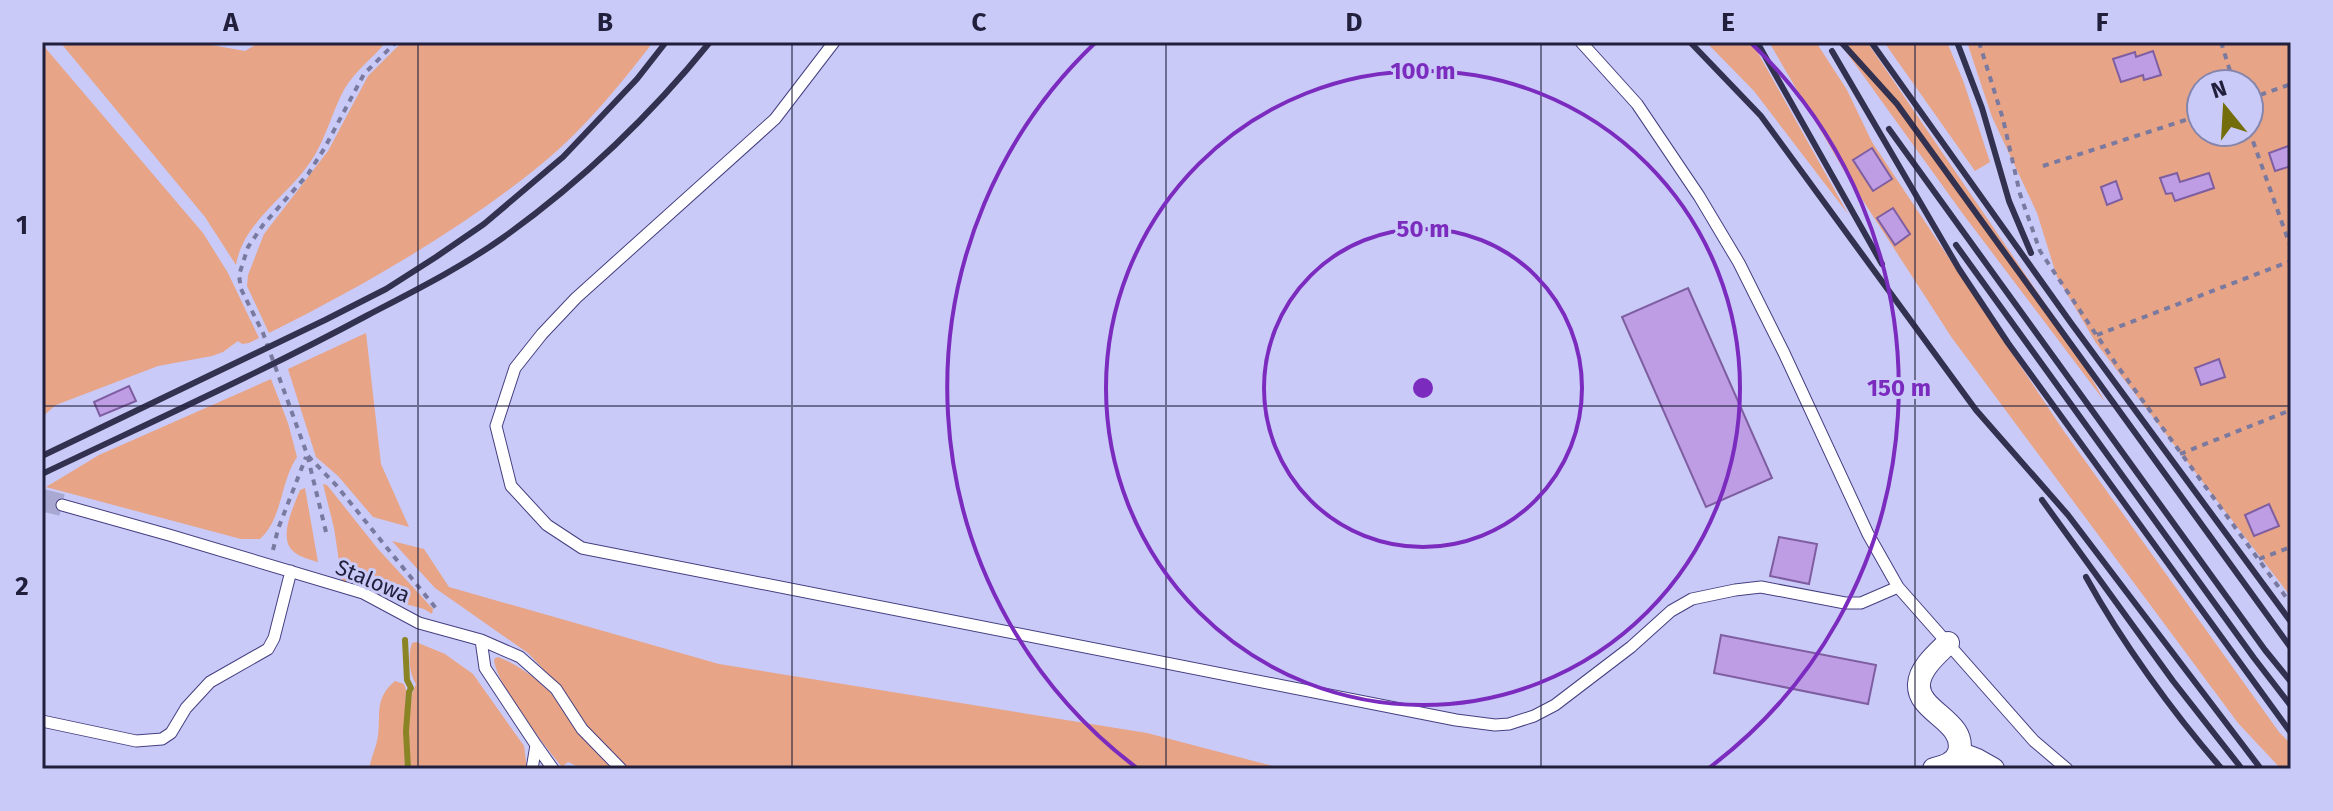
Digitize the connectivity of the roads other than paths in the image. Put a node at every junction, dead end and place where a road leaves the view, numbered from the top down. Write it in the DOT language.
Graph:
graph roads {
  1 [pos="834,42"];
  2 [pos="1581,42"];
  3 [pos="62,505"];
  4 [pos="291,571"];
  5 [pos="1898,587"];
  6 [pos="481,640"];
  7 [pos="1948,643"];
  8 [pos="42,721"];
  9 [pos="536,745"];
  10 [pos="1959,753"];
  11 [pos="532,769"];
  12 [pos="553,769"];
  13 [pos="621,769"];
  14 [pos="1934,769"];
  15 [pos="1993,769"];
  16 [pos="2067,769"];
  1 -- 5 [label="lane"];
  2 -- 5 [label="lane"];
  3 -- 4 [label="lane, Stalowa"];
  4 -- 6 [label="lane, Stalowa"];
  4 -- 8 [label="lane"];
  5 -- 7 [label="lane"];
  6 -- 9 [label="lane"];
  6 -- 13 [label="lane, Stalowa"];
  7 -- 10 [label="street"];
  7 -- 16 [label="lane"];
  9 -- 11 [label="lane"];
  9 -- 12 [label="lane"];
  10 -- 14 [label="street"];
  10 -- 15 [label="street"];
}
